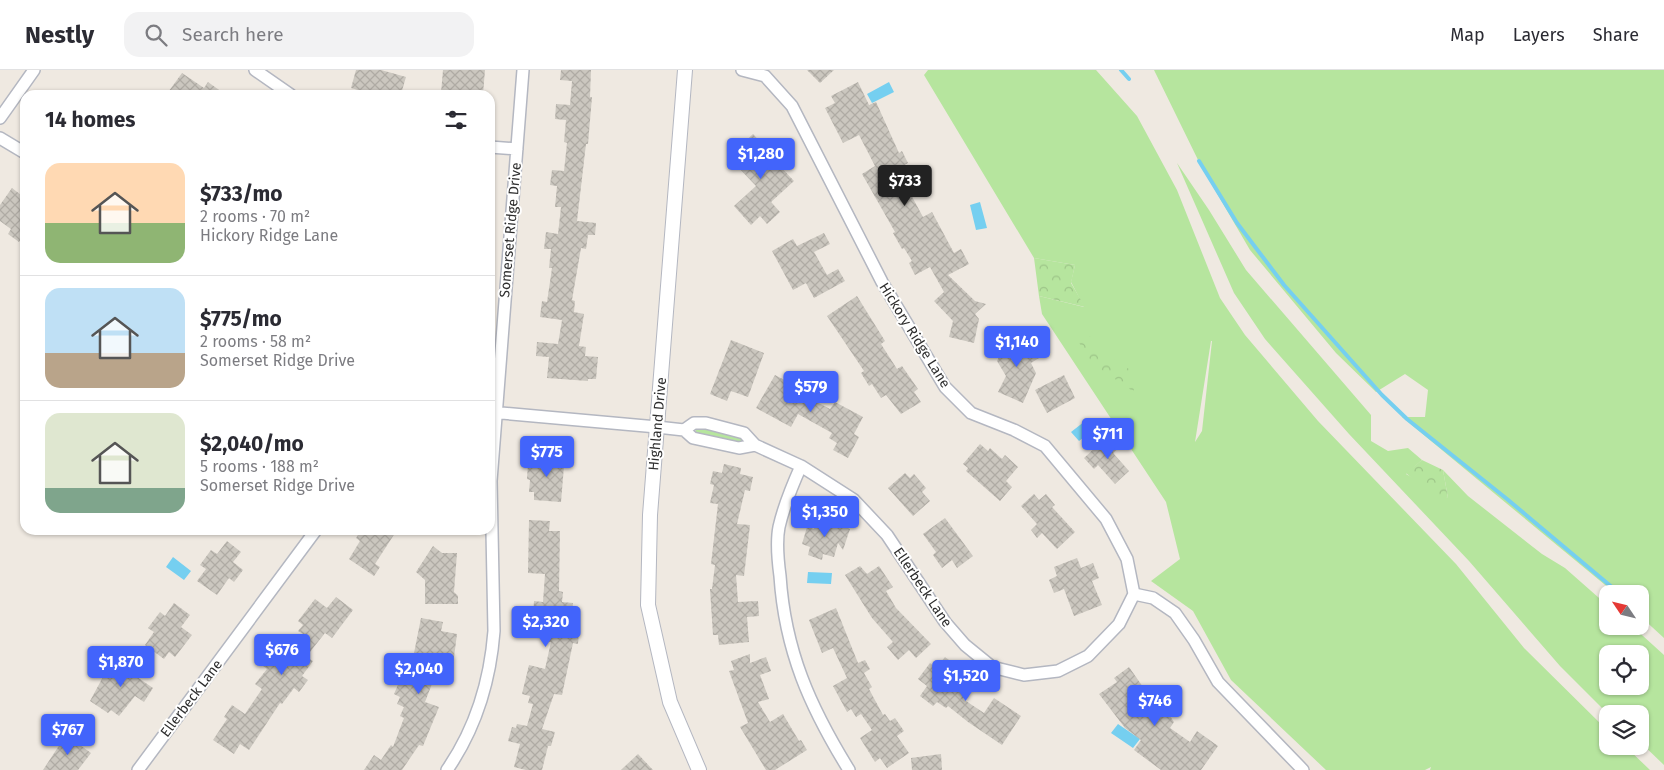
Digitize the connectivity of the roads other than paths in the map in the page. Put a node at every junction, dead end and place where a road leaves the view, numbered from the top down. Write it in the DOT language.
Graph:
graph roads {
  1 [pos="34,70"];
  2 [pos="255,70"];
  3 [pos="523,70"];
  4 [pos="684,70"];
  5 [pos="742,70"];
  6 [pos="284,90"];
  7 [pos="0,118"];
  8 [pos="0,138"];
  9 [pos="495,147"];
  10 [pos="517,149"];
  11 [pos="20,150"];
  12 [pos="495,390"];
  13 [pos="495,412"];
  14 [pos="657,427"];
  15 [pos="684,430"];
  16 [pos="755,445"];
  17 [pos="802,466"];
  18 [pos="312,535"];
  19 [pos="492,535"];
  20 [pos="1134,594"];
  21 [pos="138,770"];
  22 [pos="447,770"];
  23 [pos="699,770"];
  24 [pos="849,770"];
  25 [pos="1303,770"];
  1 -- 7 [label="street"];
  2 -- 6 [label="street"];
  3 -- 10 [label="street, Somerset Ridge Drive"];
  4 -- 14 [label="street, Highland Drive"];
  5 -- 20 [label="street, Hickory Ridge Lane"];
  8 -- 11 [label="street"];
  9 -- 10 [label="street"];
  10 -- 12 [label="street, Somerset Ridge Drive"];
  13 -- 14 [label="street, Ellerbeck Lane"];
  14 -- 15 [label="street, Ellerbeck Lane"];
  14 -- 23 [label="street, Highland Drive"];
  15 -- 16 [label="street, Ellerbeck Lane"];
  15 -- 16 [label="street, Ellerbeck Lane"];
  16 -- 17 [label="street, Ellerbeck Lane"];
  17 -- 20 [label="street, Ellerbeck Lane"];
  17 -- 24 [label="street"];
  18 -- 21 [label="street, Ellerbeck Lane"];
  19 -- 22 [label="street, Somerset Ridge Drive"];
  20 -- 25 [label="street"];
}
